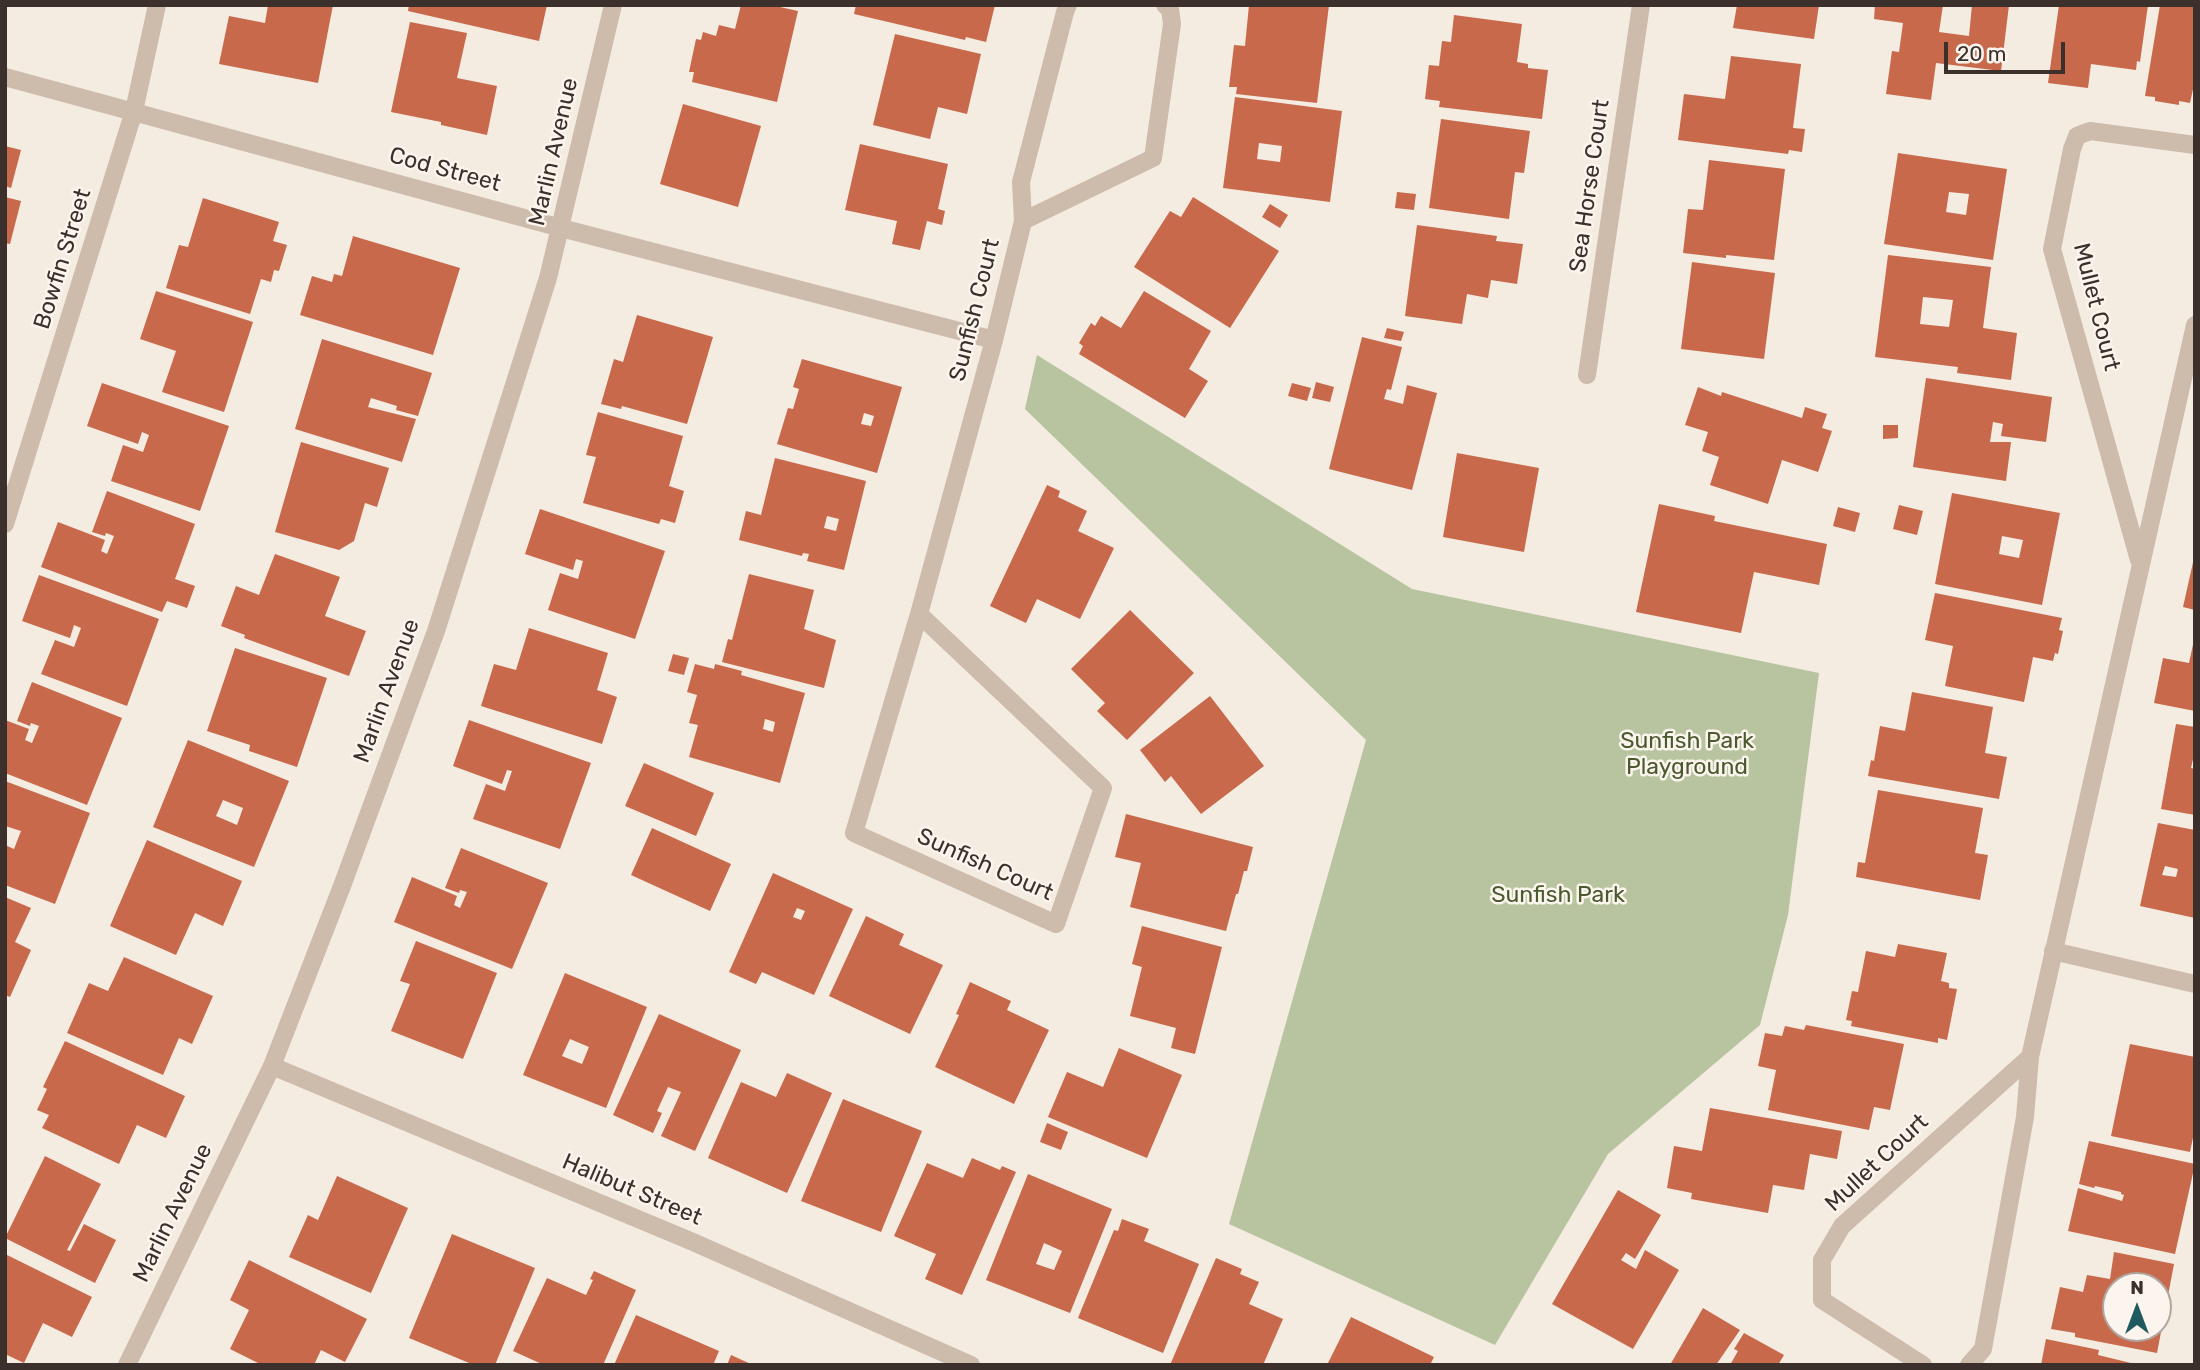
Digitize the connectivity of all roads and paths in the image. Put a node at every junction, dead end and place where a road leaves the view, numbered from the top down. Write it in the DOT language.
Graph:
graph roads {
  1 [pos="157,5"];
  2 [pos="613,5"];
  3 [pos="1068,5"];
  4 [pos="1165,5"];
  5 [pos="1641,5"];
  6 [pos="5,77"];
  7 [pos="134,111"];
  8 [pos="2195,145"];
  9 [pos="1023,221"];
  10 [pos="561,228"];
  11 [pos="2195,325"];
  12 [pos="994,340"];
  13 [pos="1587,375"];
  14 [pos="5,524"];
  15 [pos="2139,563"];
  16 [pos="919,614"];
  17 [pos="2053,951"];
  18 [pos="2195,984"];
  19 [pos="2029,1057"];
  20 [pos="272,1066"];
  21 [pos="127,1365"];
  22 [pos="971,1365"];
  23 [pos="1923,1365"];
  24 [pos="1969,1365"];
  1 -- 7 [label="street, Bowfin Street"];
  2 -- 10 [label="street, Marlin Avenue"];
  3 -- 9 [label="street, Sunfish Court"];
  4 -- 9 [label="street, Sunfish Court"];
  5 -- 13 [label="street, Sea Horse Court"];
  6 -- 7 [label="street, Cod Street"];
  7 -- 10 [label="street, Cod Street"];
  7 -- 14 [label="street, Bowfin Street"];
  8 -- 15 [label="street, Mullet Court"];
  9 -- 12 [label="street, Sunfish Court"];
  10 -- 12 [label="street, Cod Street"];
  10 -- 20 [label="street, Marlin Avenue"];
  11 -- 15 [label="street, Mullet Court"];
  12 -- 16 [label="street, Sunfish Court"];
  15 -- 17 [label="street, Mullet Court"];
  16 -- 16 [label="street, Sunfish Court"];
  17 -- 18 [label="street"];
  17 -- 19 [label="street, Mullet Court"];
  19 -- 23 [label="street, Mullet Court"];
  19 -- 24 [label="street, Mullet Court"];
  20 -- 21 [label="street, Marlin Avenue"];
  20 -- 22 [label="street, Halibut Street"];
}
